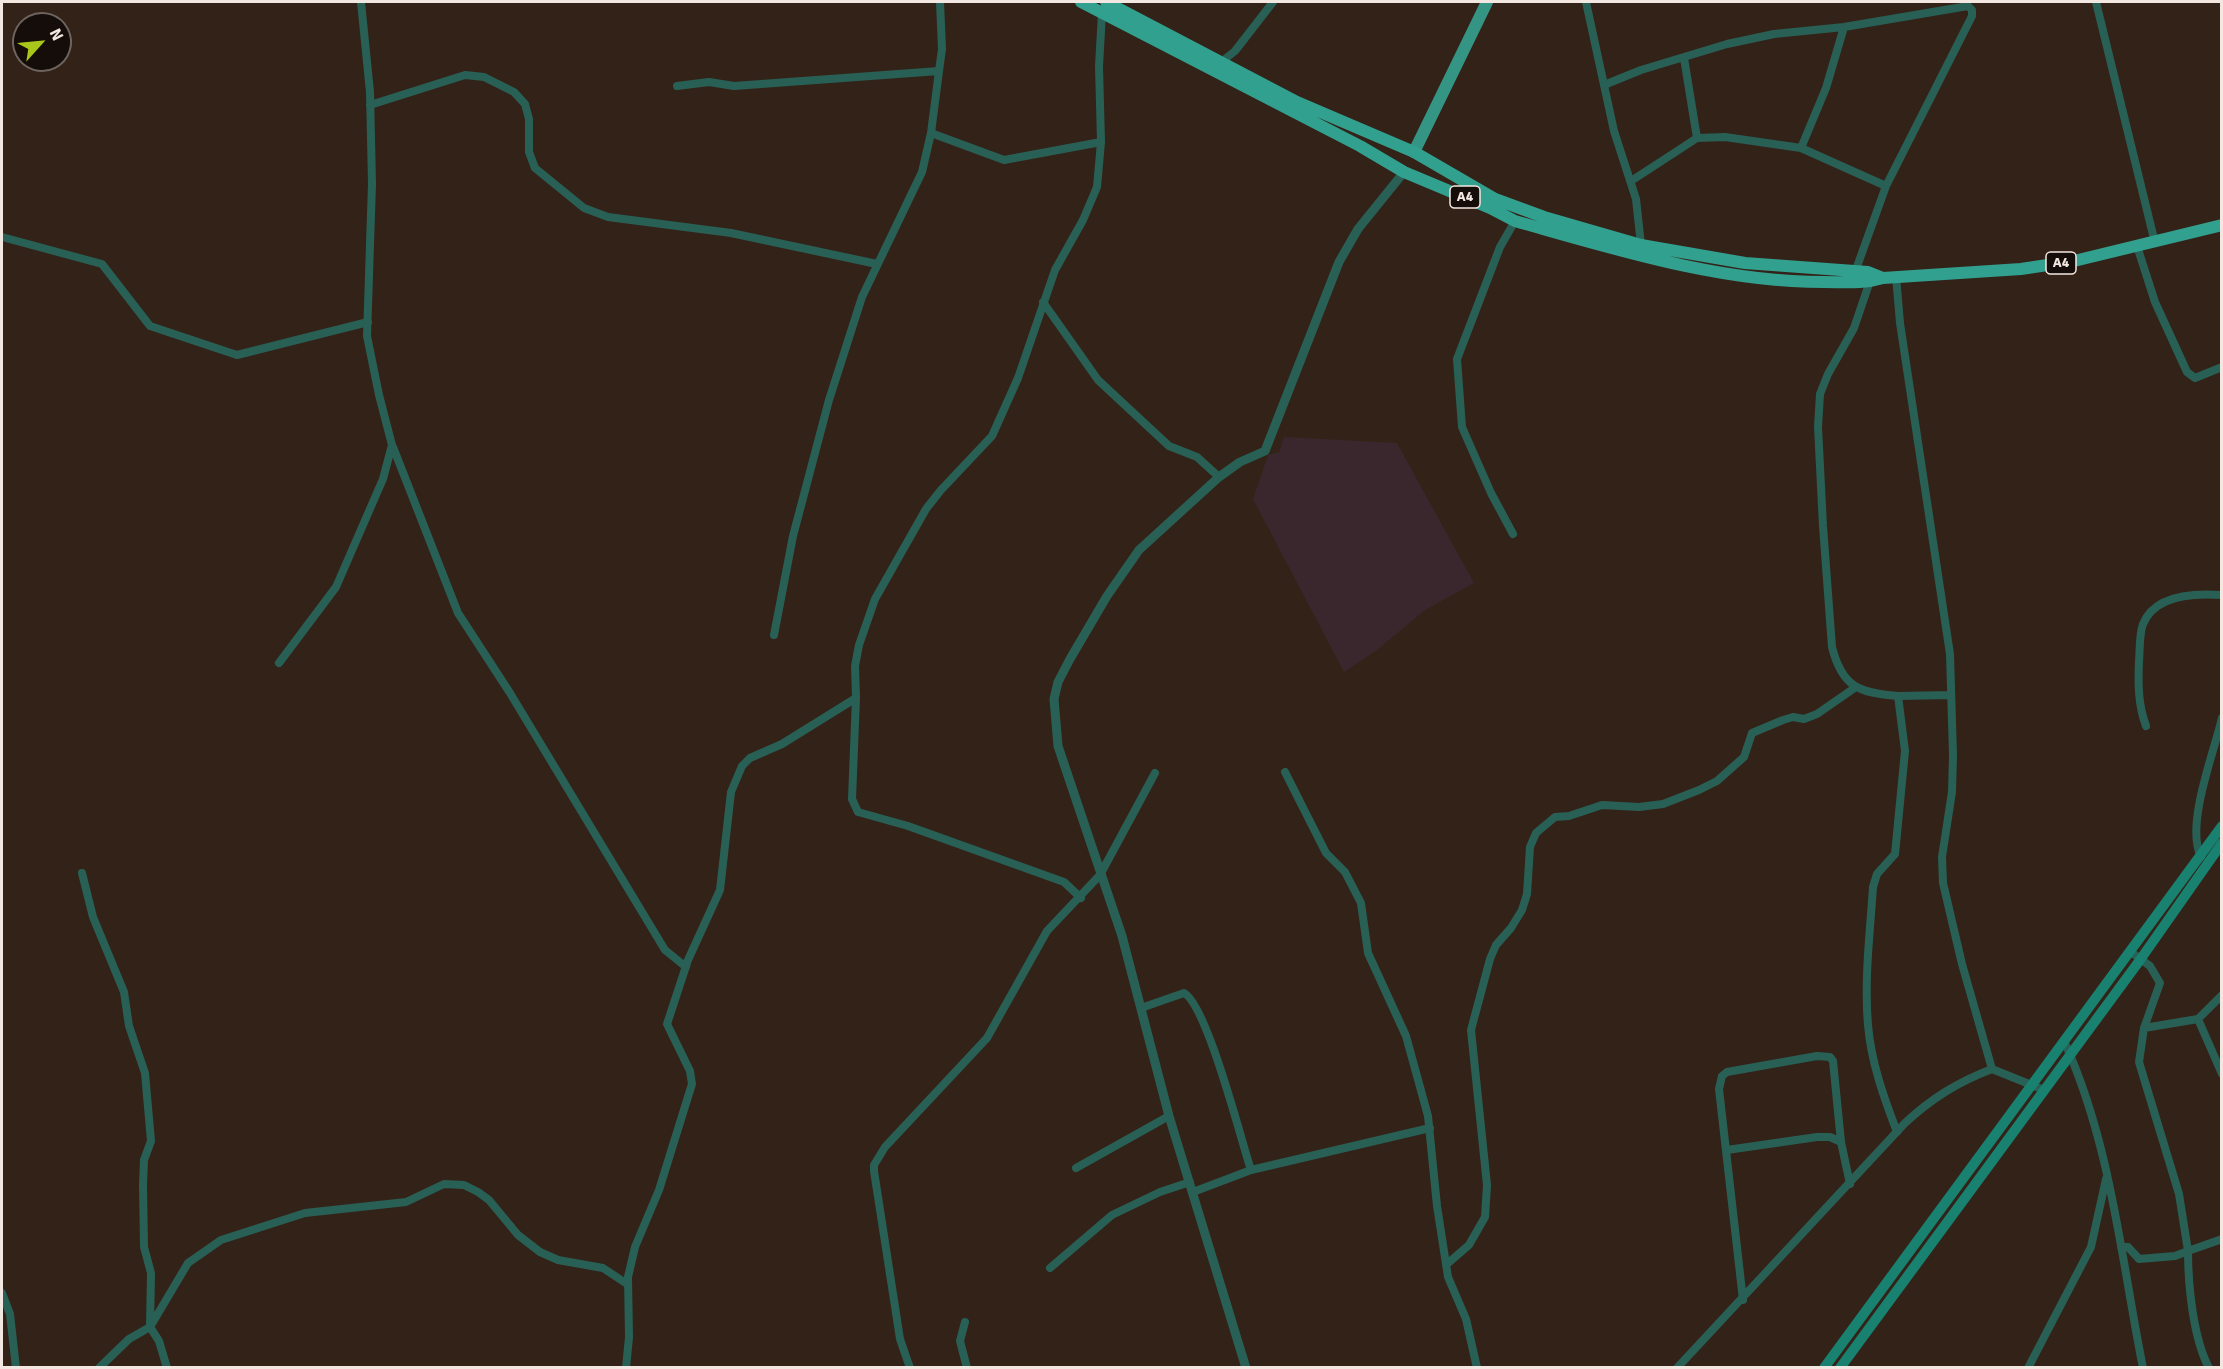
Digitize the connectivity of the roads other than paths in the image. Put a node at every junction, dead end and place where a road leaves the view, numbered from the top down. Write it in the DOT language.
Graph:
graph roads {
  1 [pos="361,2"];
  2 [pos="940,2"];
  3 [pos="1081,2"];
  4 [pos="1273,2"];
  5 [pos="1487,2"];
  6 [pos="1586,2"];
  7 [pos="2096,2"];
  8 [pos="1104,7"];
  9 [pos="1844,27"];
  10 [pos="1684,58"];
  11 [pos="1217,68"];
  12 [pos="939,71"];
  13 [pos="677,86"];
  14 [pos="1604,86"];
  15 [pos="370,105"];
  16 [pos="1294,107"];
  17 [pos="931,133"];
  18 [pos="1697,138"];
  19 [pos="1387,140"];
  20 [pos="1101,142"];
  21 [pos="1801,148"];
  22 [pos="1414,152"];
  23 [pos="1378,157"];
  24 [pos="1435,164"];
  25 [pos="1404,172"];
  26 [pos="1426,181"];
  27 [pos="1631,181"];
  28 [pos="1886,186"];
  29 [pos="1493,203"];
  30 [pos="1515,221"];
  31 [pos="2222,225"];
  32 [pos="2,237"];
  33 [pos="2155,243"];
  34 [pos="1641,245"];
  35 [pos="2137,246"];
  36 [pos="877,264"];
  37 [pos="1896,276"];
  38 [pos="1854,277"];
  39 [pos="1875,277"];
  40 [pos="1043,302"];
  41 [pos="368,322"];
  42 [pos="2222,367"];
  43 [pos="392,445"];
  44 [pos="1219,477"];
  45 [pos="1513,534"];
  46 [pos="2222,595"];
  47 [pos="774,635"];
  48 [pos="279,663"];
  49 [pos="1856,687"];
  50 [pos="1951,695"];
  51 [pos="1898,696"];
  52 [pos="856,698"];
  53 [pos="2222,718"];
  54 [pos="2146,726"];
  55 [pos="1285,772"];
  56 [pos="1155,774"];
  57 [pos="2222,826"];
  58 [pos="2222,843"];
  59 [pos="2203,860"];
  60 [pos="82,873"];
  61 [pos="1100,875"];
  62 [pos="1081,898"];
  63 [pos="2131,952"];
  64 [pos="2140,960"];
  65 [pos="686,967"];
  66 [pos="2222,994"];
  67 [pos="1141,1008"];
  68 [pos="2198,1020"];
  69 [pos="2144,1028"];
  70 [pos="2064,1041"];
  71 [pos="2070,1054"];
  72 [pos="1992,1069"];
  73 [pos="2222,1074"];
  74 [pos="2031,1084"];
  75 [pos="2044,1090"];
  76 [pos="1169,1116"];
  77 [pos="1430,1128"];
  78 [pos="1897,1132"];
  79 [pos="1841,1142"];
  80 [pos="1727,1150"];
  81 [pos="1977,1160"];
  82 [pos="1987,1167"];
  83 [pos="1076,1168"];
  84 [pos="1251,1170"];
  85 [pos="2107,1175"];
  86 [pos="1850,1184"];
  87 [pos="1191,1187"];
  88 [pos="1921,1239"];
  89 [pos="2222,1239"];
  90 [pos="1930,1247"];
  91 [pos="2121,1247"];
  92 [pos="2188,1251"];
  93 [pos="1447,1264"];
  94 [pos="1050,1268"];
  95 [pos="627,1284"];
  96 [pos="2,1293"];
  97 [pos="1743,1300"];
  98 [pos="1865,1313"];
  99 [pos="1874,1320"];
  100 [pos="965,1322"];
  101 [pos="150,1327"];
  102 [pos="16,1368"];
  103 [pos="99,1368"];
  104 [pos="167,1368"];
  105 [pos="626,1368"];
  106 [pos="910,1368"];
  107 [pos="967,1368"];
  108 [pos="1246,1368"];
  109 [pos="1477,1368"];
  110 [pos="1677,1368"];
  111 [pos="1824,1368"];
  112 [pos="1840,1368"];
  113 [pos="2028,1368"];
  114 [pos="2143,1368"];
  115 [pos="2209,1368"];
  1 -- 15 [label="street"];
  2 -- 12 [label="street"];
  3 -- 8 [label="highway, A4"];
  4 -- 11 [label="street"];
  5 -- 22 [label="main road"];
  6 -- 14 [label="street"];
  7 -- 33 [label="street"];
  8 -- 11 [label="highway, A4"];
  8 -- 20 [label="street"];
  9 -- 10 [label="street"];
  9 -- 21 [label="street"];
  9 -- 28 [label="street"];
  10 -- 14 [label="street"];
  10 -- 18 [label="street"];
  11 -- 16 [label="highway, A4"];
  12 -- 13 [label="street"];
  12 -- 17 [label="street"];
  14 -- 27 [label="street"];
  15 -- 36 [label="street"];
  15 -- 41 [label="street"];
  16 -- 19 [label="highway, A4"];
  16 -- 23 [label="highway, A4"];
  17 -- 20 [label="street"];
  17 -- 36 [label="street"];
  18 -- 21 [label="street"];
  18 -- 27 [label="street"];
  19 -- 22 [label="highway, A4"];
  19 -- 23 [label="highway"];
  20 -- 40 [label="street"];
  21 -- 28 [label="street"];
  22 -- 24 [label="highway, A4"];
  23 -- 25 [label="highway, A4"];
  24 -- 26 [label="highway"];
  24 -- 29 [label="highway, A4"];
  25 -- 26 [label="highway, A4"];
  25 -- 44 [label="street"];
  26 -- 29 [label="highway, A4"];
  27 -- 34 [label="street"];
  28 -- 38 [label="street"];
  29 -- 30 [label="highway, A4"];
  29 -- 34 [label="highway, A4"];
  30 -- 38 [label="highway, A4"];
  30 -- 45 [label="street"];
  31 -- 33 [label="highway, A4"];
  32 -- 41 [label="street"];
  33 -- 35 [label="highway, A4"];
  34 -- 38 [label="highway, A4"];
  35 -- 37 [label="highway, A4"];
  35 -- 42 [label="street"];
  36 -- 47 [label="street"];
  37 -- 39 [label="highway, A4"];
  37 -- 50 [label="street"];
  38 -- 39 [label="highway, A4"];
  39 -- 49 [label="street"];
  40 -- 44 [label="street"];
  40 -- 52 [label="street"];
  41 -- 43 [label="street"];
  43 -- 48 [label="street"];
  43 -- 65 [label="street"];
  44 -- 61 [label="street"];
  46 -- 54 [label="street"];
  49 -- 51 [label="street"];
  49 -- 93 [label="street"];
  50 -- 51 [label="street"];
  50 -- 72 [label="street"];
  51 -- 78 [label="street"];
  52 -- 62 [label="street"];
  52 -- 65 [label="street"];
  53 -- 59 [label="street"];
  55 -- 77 [label="street"];
  56 -- 61 [label="street"];
  57 -- 59 [label="main road"];
  58 -- 59 [label="main road"];
  59 -- 63 [label="main road"];
  59 -- 64 [label="main road"];
  60 -- 101 [label="street"];
  61 -- 62 [label="street"];
  61 -- 67 [label="street"];
  62 -- 106 [label="street"];
  63 -- 64 [label="street"];
  63 -- 70 [label="main road"];
  64 -- 69 [label="street"];
  64 -- 71 [label="main road"];
  65 -- 95 [label="street"];
  66 -- 68 [label="street"];
  67 -- 76 [label="street"];
  67 -- 84 [label="street"];
  68 -- 69 [label="street"];
  68 -- 73 [label="street"];
  69 -- 92 [label="street"];
  70 -- 71 [label="street"];
  70 -- 74 [label="main road"];
  71 -- 75 [label="main road"];
  71 -- 85 [label="street"];
  72 -- 74 [label="street"];
  72 -- 78 [label="street"];
  74 -- 75 [label="street"];
  74 -- 81 [label="main road"];
  75 -- 82 [label="main road"];
  76 -- 83 [label="street"];
  76 -- 87 [label="street"];
  77 -- 84 [label="street"];
  77 -- 93 [label="street"];
  78 -- 86 [label="street"];
  79 -- 80 [label="street"];
  79 -- 80 [label="street"];
  79 -- 86 [label="street"];
  80 -- 97 [label="street"];
  81 -- 82 [label="main road"];
  81 -- 88 [label="main road"];
  82 -- 90 [label="main road"];
  84 -- 87 [label="street"];
  85 -- 91 [label="street"];
  85 -- 113 [label="street"];
  86 -- 97 [label="street"];
  87 -- 94 [label="street"];
  87 -- 108 [label="street"];
  88 -- 90 [label="main road"];
  88 -- 98 [label="main road"];
  89 -- 92 [label="street"];
  90 -- 99 [label="main road"];
  91 -- 92 [label="street"];
  91 -- 114 [label="street"];
  92 -- 115 [label="street"];
  93 -- 109 [label="street"];
  95 -- 101 [label="street"];
  95 -- 105 [label="street"];
  96 -- 102 [label="street"];
  97 -- 110 [label="street"];
  98 -- 99 [label="main road"];
  98 -- 111 [label="main road"];
  99 -- 112 [label="main road"];
  100 -- 107 [label="street"];
  101 -- 103 [label="street"];
  101 -- 104 [label="street"];
}
